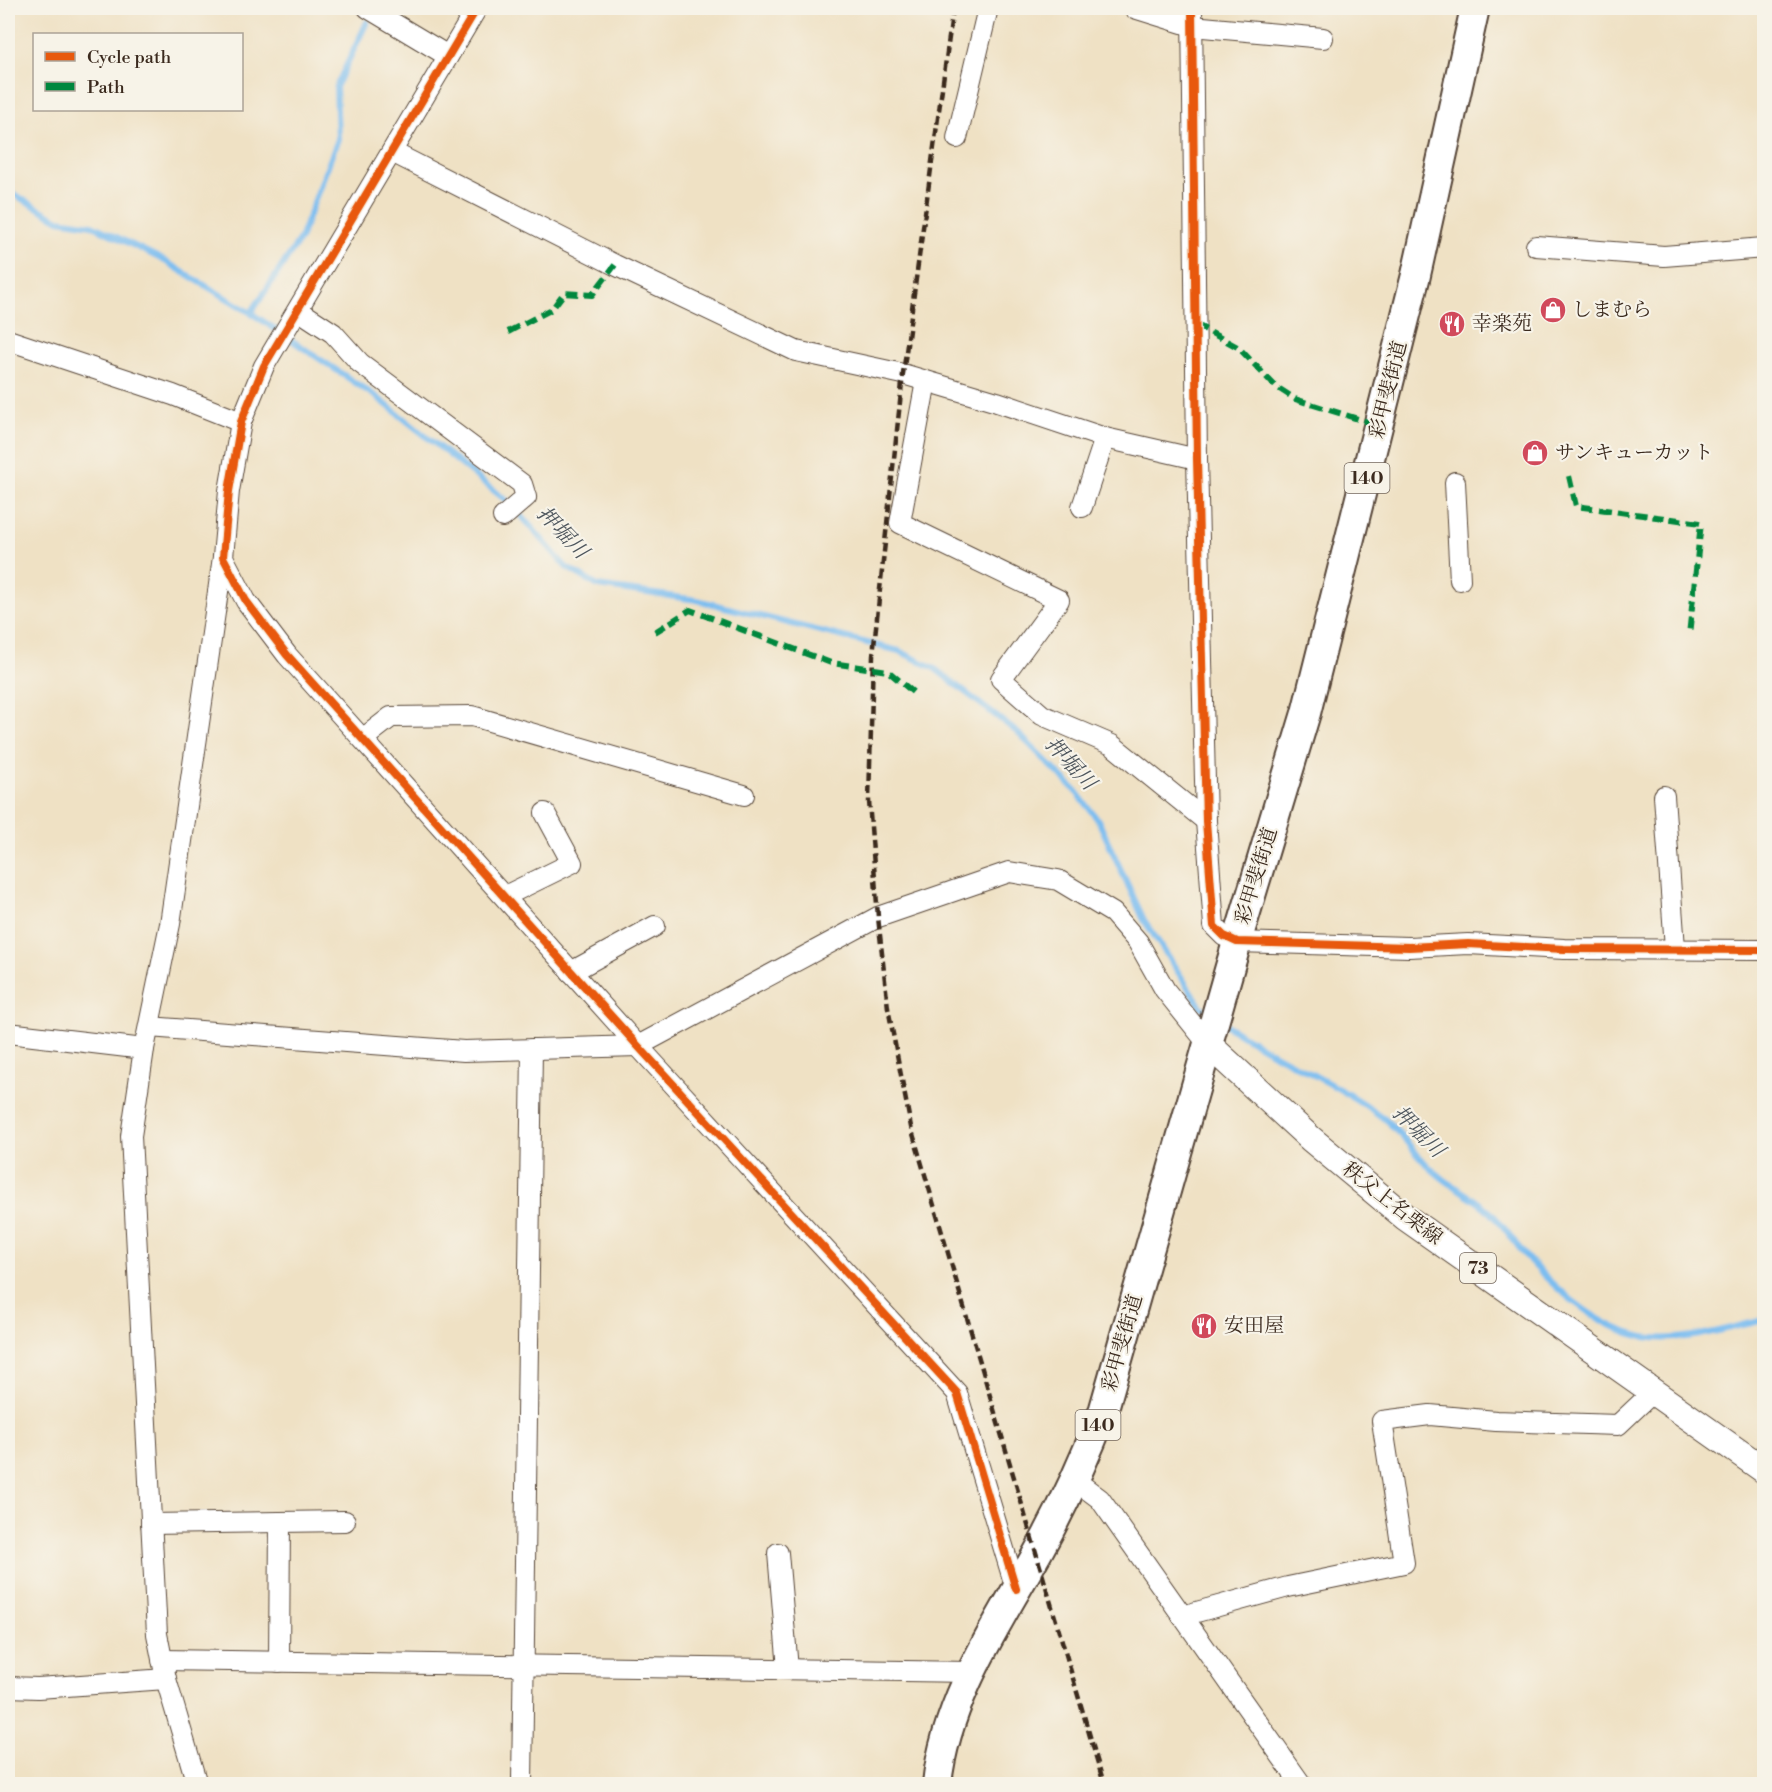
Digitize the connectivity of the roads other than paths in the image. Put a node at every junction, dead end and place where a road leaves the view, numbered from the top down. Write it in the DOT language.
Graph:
graph roads {
  1 [pos="368,8"];
  2 [pos="477,8"];
  3 [pos="988,8"];
  4 [pos="1134,8"];
  5 [pos="1475,8"];
  6 [pos="1192,17"];
  7 [pos="1323,38"];
  8 [pos="448,56"];
  9 [pos="957,138"];
  10 [pos="392,152"];
  11 [pos="1536,246"];
  12 [pos="1764,248"];
  13 [pos="298,310"];
  14 [pos="8,340"];
  15 [pos="926,381"];
  16 [pos="241,422"];
  17 [pos="1105,438"];
  18 [pos="1197,459"];
  19 [pos="1455,482"];
  20 [pos="1082,507"];
  21 [pos="504,516"];
  22 [pos="223,557"];
  23 [pos="1460,580"];
  24 [pos="364,738"];
  25 [pos="744,795"];
  26 [pos="1664,796"];
  27 [pos="545,813"];
  28 [pos="1206,821"];
  29 [pos="505,897"];
  30 [pos="655,926"];
  31 [pos="1237,942"];
  32 [pos="1675,948"];
  33 [pos="1764,950"];
  34 [pos="571,972"];
  35 [pos="149,1027"];
  36 [pos="8,1033"];
  37 [pos="1212,1035"];
  38 [pos="638,1046"];
  39 [pos="144,1049"];
  40 [pos="532,1049"];
  41 [pos="1653,1392"];
  42 [pos="1764,1470"];
  43 [pos="1076,1481"];
  44 [pos="345,1521"];
  45 [pos="280,1522"];
  46 [pos="151,1524"];
  47 [pos="778,1553"];
  48 [pos="1016,1589"];
  49 [pos="1182,1616"];
  50 [pos="279,1662"];
  51 [pos="522,1665"];
  52 [pos="164,1669"];
  53 [pos="788,1669"];
  54 [pos="971,1671"];
  55 [pos="8,1687"];
  56 [pos="197,1785"];
  57 [pos="522,1785"];
  58 [pos="937,1785"];
  59 [pos="1301,1785"];
  1 -- 8 [label="street"];
  2 -- 8 [label="street"];
  3 -- 9 [label="street"];
  4 -- 6 [label="street"];
  5 -- 31 [label="highway, 彩甲斐街道 / 140"];
  6 -- 7 [label="street"];
  6 -- 18 [label="street"];
  8 -- 10 [label="street"];
  10 -- 13 [label="street"];
  10 -- 15 [label="street"];
  11 -- 12 [label="street"];
  13 -- 16 [label="street"];
  13 -- 21 [label="street"];
  14 -- 16 [label="street"];
  15 -- 17 [label="street"];
  15 -- 28 [label="street"];
  16 -- 22 [label="street"];
  17 -- 18 [label="street"];
  17 -- 20 [label="street"];
  18 -- 28 [label="street"];
  19 -- 23 [label="street"];
  22 -- 24 [label="street"];
  22 -- 35 [label="street"];
  24 -- 25 [label="street"];
  24 -- 29 [label="street"];
  26 -- 32 [label="street"];
  27 -- 29 [label="street"];
  28 -- 31 [label="street"];
  29 -- 34 [label="street"];
  30 -- 34 [label="street"];
  31 -- 32 [label="street"];
  31 -- 37 [label="highway, 彩甲斐街道 / 140"];
  32 -- 33 [label="street"];
  34 -- 38 [label="street"];
  35 -- 39 [label="street"];
  35 -- 40 [label="street"];
  36 -- 39 [label="street"];
  37 -- 38 [label="street"];
  37 -- 41 [label="main road, 秩父上名栗線 / 73"];
  37 -- 43 [label="highway, 彩甲斐街道 / 140"];
  38 -- 40 [label="street"];
  38 -- 48 [label="street"];
  39 -- 46 [label="street"];
  40 -- 51 [label="street"];
  41 -- 42 [label="main road, 秩父上名栗線 / 73"];
  41 -- 49 [label="street"];
  43 -- 48 [label="highway, 彩甲斐街道 / 140"];
  43 -- 49 [label="street"];
  44 -- 45 [label="street"];
  45 -- 46 [label="street"];
  45 -- 50 [label="street"];
  46 -- 52 [label="street"];
  47 -- 53 [label="street"];
  48 -- 54 [label="highway, 彩甲斐街道 / 140"];
  49 -- 59 [label="street"];
  50 -- 51 [label="street"];
  50 -- 52 [label="street"];
  51 -- 53 [label="street"];
  51 -- 57 [label="street"];
  52 -- 55 [label="street"];
  52 -- 56 [label="street"];
  53 -- 54 [label="street"];
  54 -- 58 [label="highway, 彩甲斐街道 / 140"];
}
